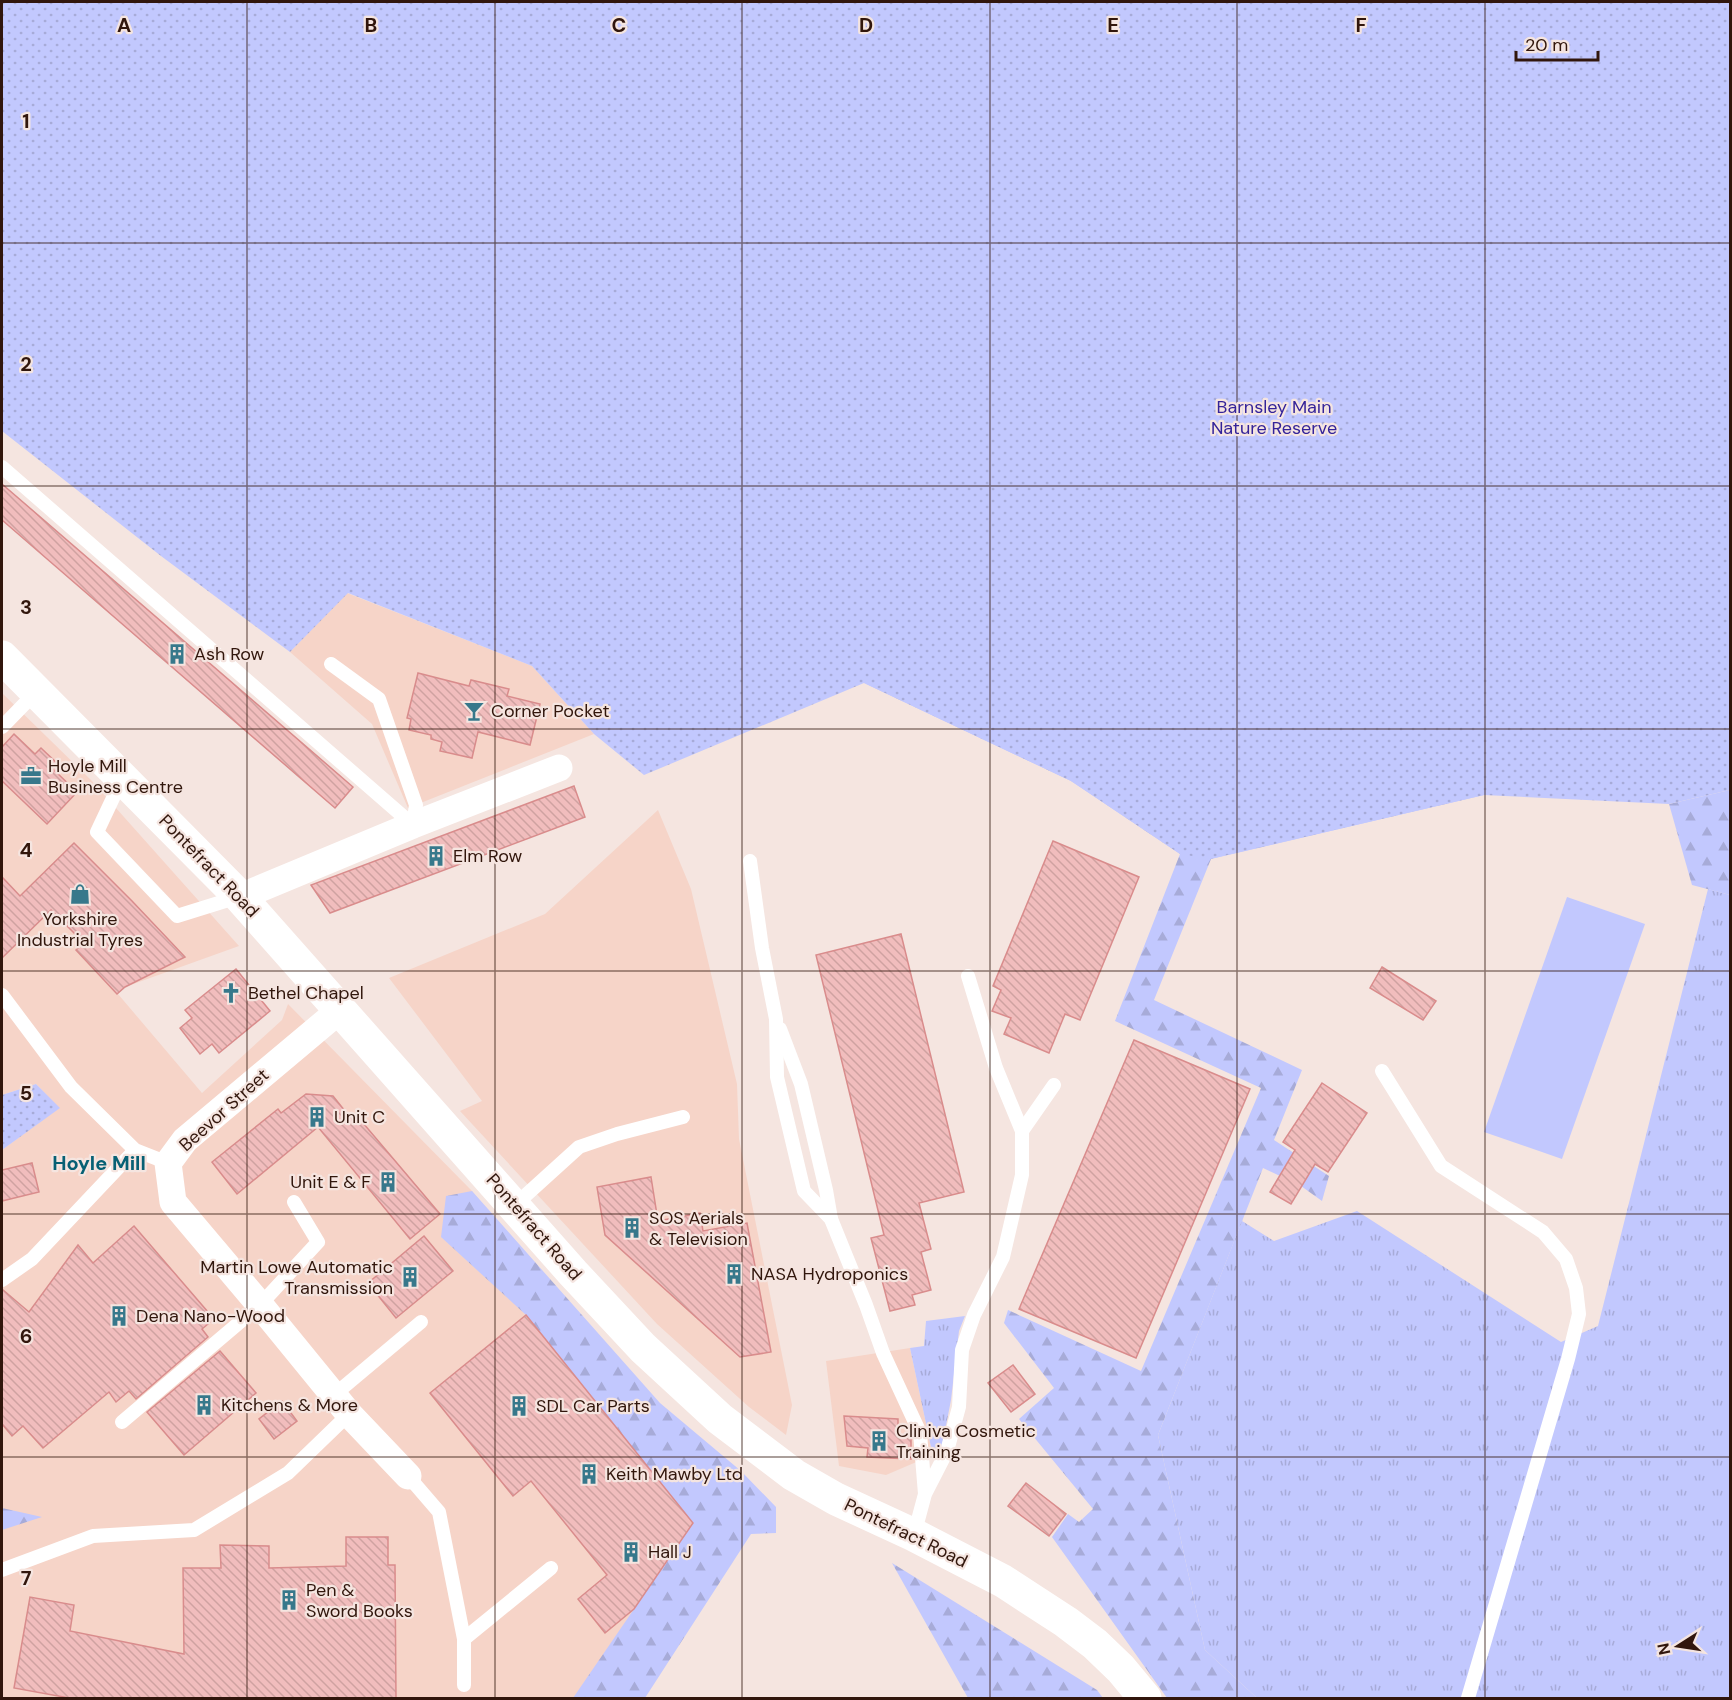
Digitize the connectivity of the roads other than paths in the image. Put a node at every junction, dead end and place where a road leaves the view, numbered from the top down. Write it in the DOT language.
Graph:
graph roads {
  1 [pos="2,467"];
  2 [pos="2,657"];
  3 [pos="331,664"];
  4 [pos="37,691"];
  5 [pos="2,727"];
  6 [pos="559,768"];
  7 [pos="123,777"];
  8 [pos="413,825"];
  9 [pos="750,861"];
  10 [pos="240,897"];
  11 [pos="968,976"];
  12 [pos="2,995"];
  13 [pos="340,1010"];
  14 [pos="776,1019"];
  15 [pos="1382,1071"];
  16 [pos="1054,1085"];
  17 [pos="683,1117"];
  18 [pos="1022,1131"];
  19 [pos="135,1150"];
  20 [pos="168,1163"];
  21 [pos="294,1202"];
  22 [pos="515,1205"];
  23 [pos="831,1219"];
  24 [pos="2,1280"];
  25 [pos="260,1305"];
  26 [pos="421,1322"];
  27 [pos="341,1405"];
  28 [pos="122,1422"];
  29 [pos="408,1476"];
  30 [pos="925,1494"];
  31 [pos="914,1535"];
  32 [pos="551,1568"];
  33 [pos="2,1570"];
  34 [pos="464,1639"];
  35 [pos="464,1686"];
  36 [pos="1145,1698"];
  37 [pos="1467,1698"];
  1 -- 8 [label="lane"];
  2 -- 4 [label="highway, Pontefract Road"];
  3 -- 8 [label="lane"];
  4 -- 5 [label="lane"];
  4 -- 7 [label="highway, Pontefract Road"];
  6 -- 8 [label="street"];
  7 -- 10 [label="highway, Pontefract Road"];
  7 -- 10 [label="lane"];
  8 -- 10 [label="street"];
  9 -- 14 [label="lane"];
  10 -- 13 [label="highway, Pontefract Road"];
  11 -- 18 [label="lane"];
  12 -- 19 [label="lane"];
  13 -- 20 [label="street, Beevor Street"];
  13 -- 22 [label="highway, Pontefract Road"];
  14 -- 23 [label="lane"];
  14 -- 23 [label="lane"];
  15 -- 37 [label="lane"];
  16 -- 18 [label="lane"];
  17 -- 22 [label="lane"];
  18 -- 30 [label="lane"];
  19 -- 20 [label="lane"];
  19 -- 24 [label="lane"];
  20 -- 25 [label="street, Beevor Street"];
  21 -- 25 [label="lane"];
  22 -- 31 [label="highway, Pontefract Road"];
  23 -- 30 [label="lane"];
  25 -- 27 [label="street, Beevor Street"];
  25 -- 28 [label="lane"];
  26 -- 27 [label="lane"];
  27 -- 29 [label="street, Beevor Street"];
  27 -- 33 [label="lane"];
  29 -- 34 [label="lane"];
  30 -- 31 [label="lane"];
  31 -- 36 [label="highway, Pontefract Road"];
  32 -- 34 [label="lane"];
  34 -- 35 [label="lane"];
}
